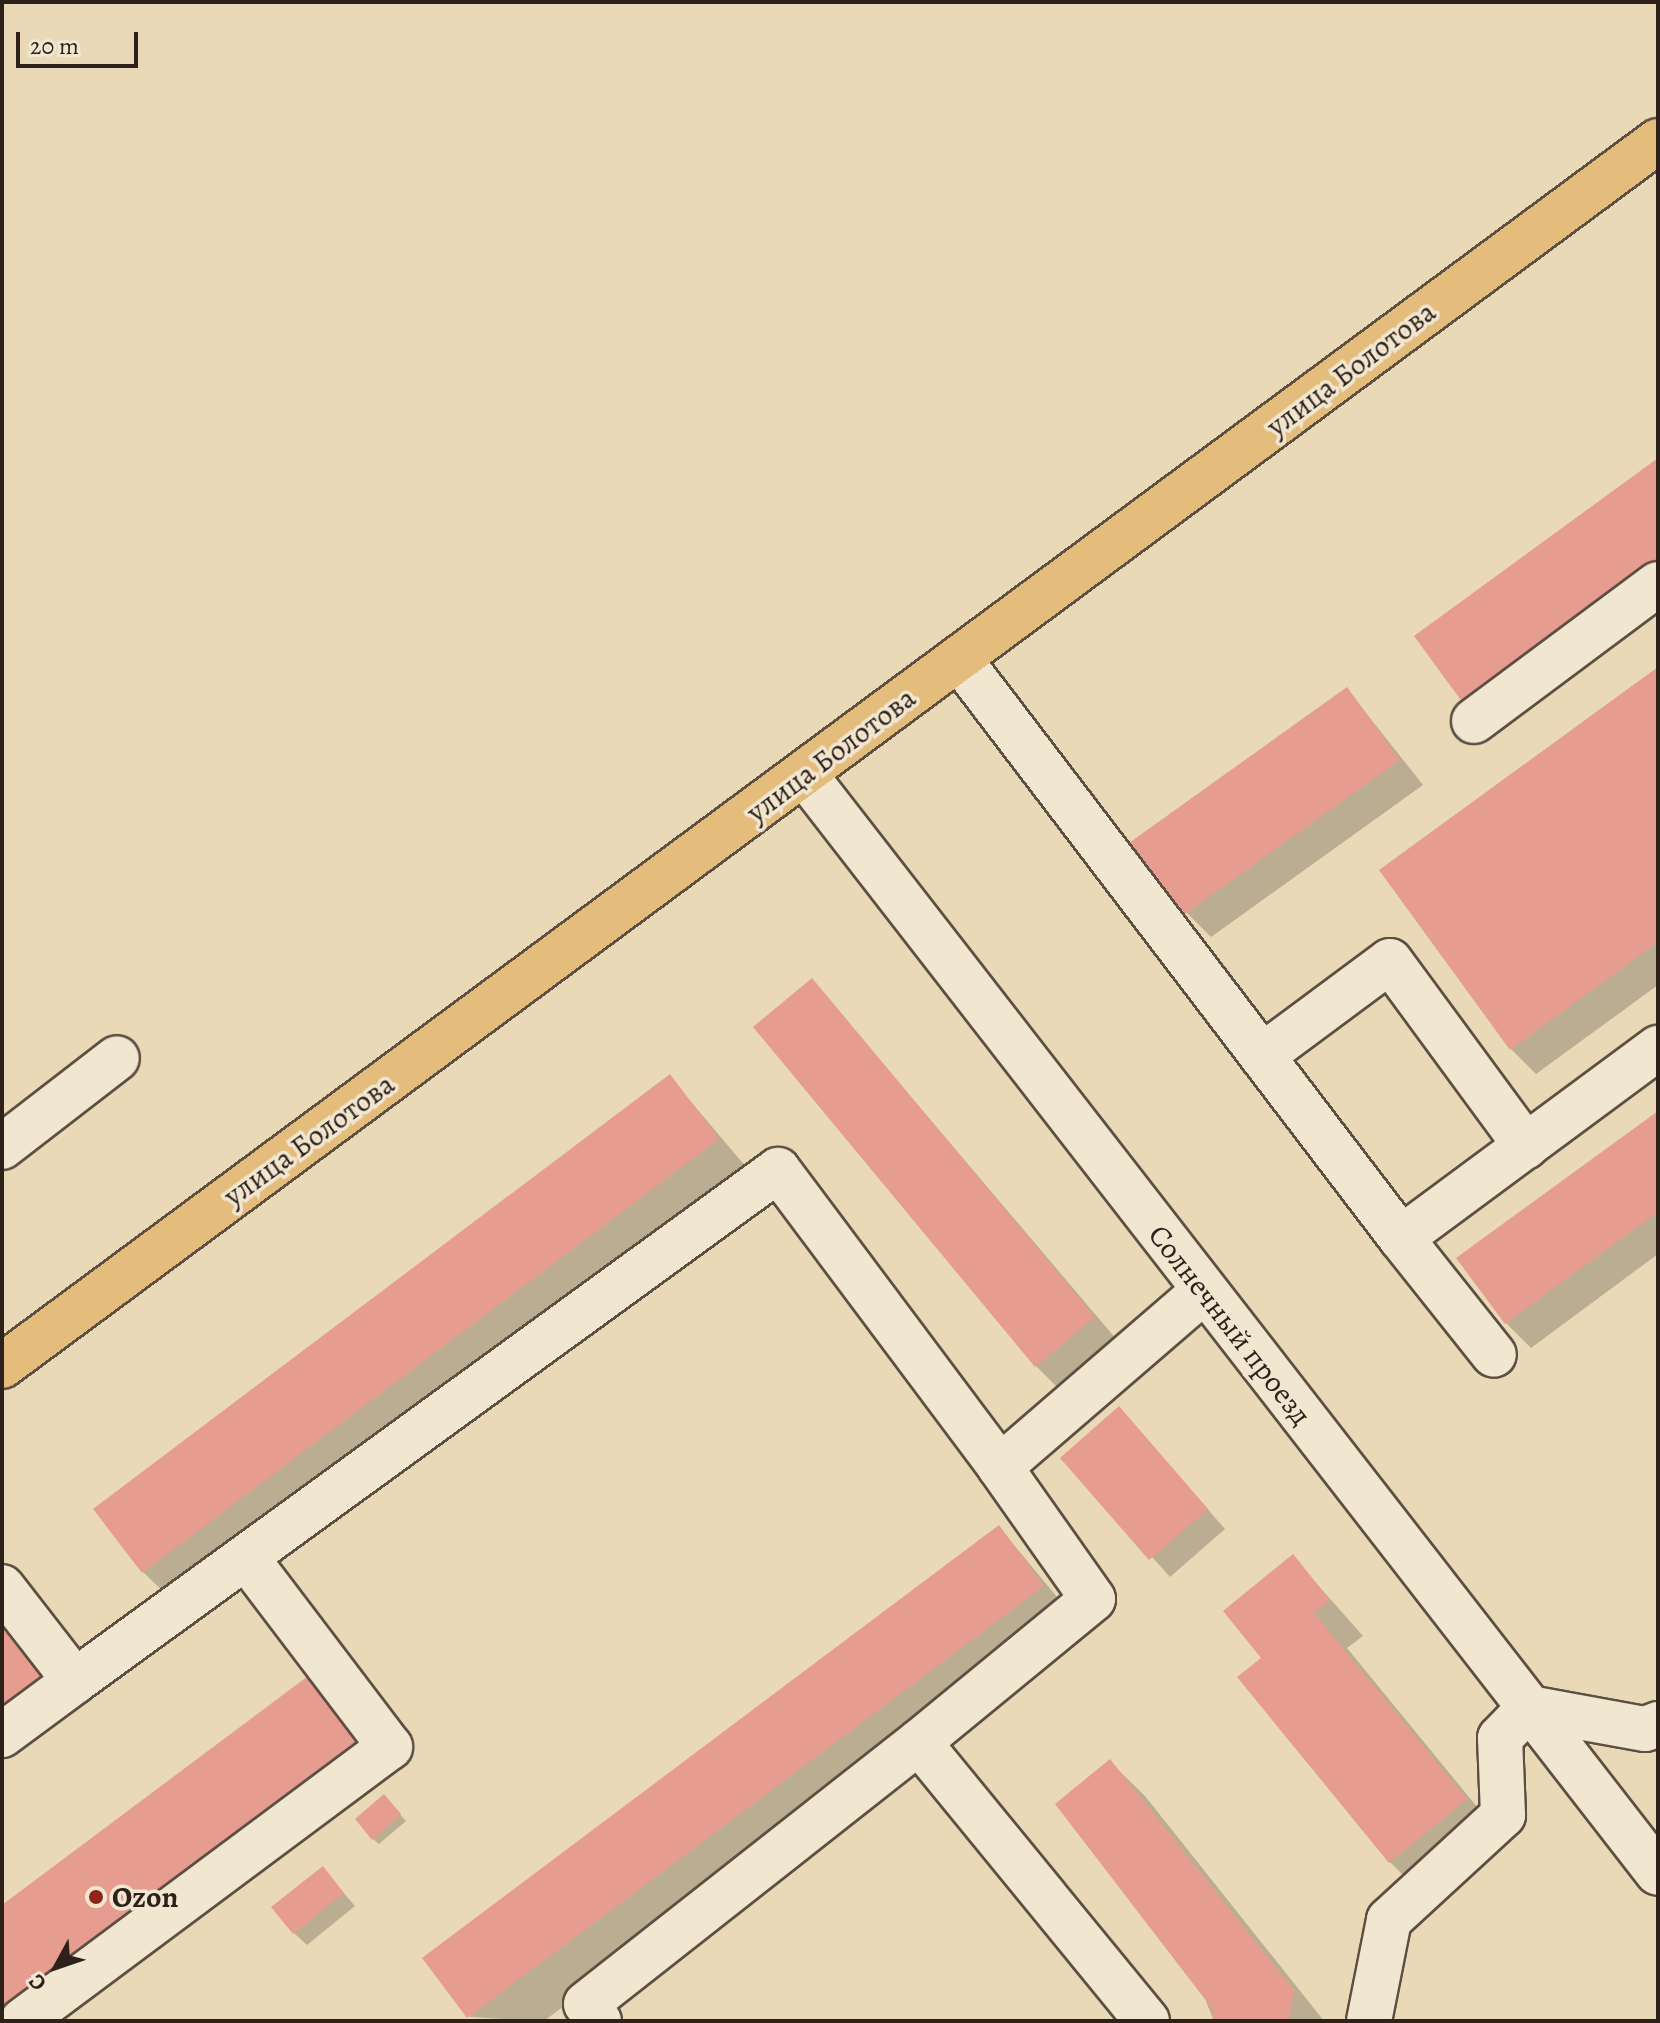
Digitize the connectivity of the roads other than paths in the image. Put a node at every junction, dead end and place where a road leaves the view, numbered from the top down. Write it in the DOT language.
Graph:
graph roads {
  1 [pos="1658,141"];
  2 [pos="1658,584"];
  3 [pos="960,660"];
  4 [pos="1474,721"];
  5 [pos="805,775"];
  6 [pos="1658,1048"];
  7 [pos="1262,1056"];
  8 [pos="117,1058"];
  9 [pos="1526,1146"];
  10 [pos="2,1147"];
  11 [pos="1401,1238"];
  12 [pos="1203,1292"];
  13 [pos="1494,1355"];
  14 [pos="2,1366"];
  15 [pos="1000,1467"];
  16 [pos="249,1561"];
  17 [pos="2,1587"];
  18 [pos="75,1681"];
  19 [pos="1529,1708"];
  20 [pos="1658,1724"];
  21 [pos="2,1735"];
  22 [pos="919,1742"];
  23 [pos="1658,1873"];
  24 [pos="582,2015"];
  25 [pos="22,2021"];
  26 [pos="1147,2021"];
  27 [pos="1369,2021"];
  1 -- 3 [label="main road, улица Болотова"];
  2 -- 4 [label="lane"];
  3 -- 5 [label="main road, улица Болотова"];
  3 -- 7 [label="lane"];
  5 -- 12 [label="lane, Солнечный проезд"];
  5 -- 14 [label="main road, улица Болотова"];
  6 -- 9 [label="lane"];
  7 -- 9 [label="lane"];
  7 -- 11 [label="lane"];
  8 -- 10 [label="lane"];
  9 -- 11 [label="lane"];
  11 -- 13 [label="lane"];
  12 -- 15 [label="lane"];
  12 -- 19 [label="lane, Солнечный проезд"];
  15 -- 16 [label="lane"];
  15 -- 22 [label="lane"];
  16 -- 18 [label="lane"];
  16 -- 25 [label="lane"];
  17 -- 18 [label="lane"];
  18 -- 21 [label="lane"];
  19 -- 20 [label="lane"];
  19 -- 23 [label="lane, Солнечный проезд"];
  19 -- 27 [label="lane"];
  22 -- 24 [label="lane"];
  22 -- 26 [label="lane"];
}
